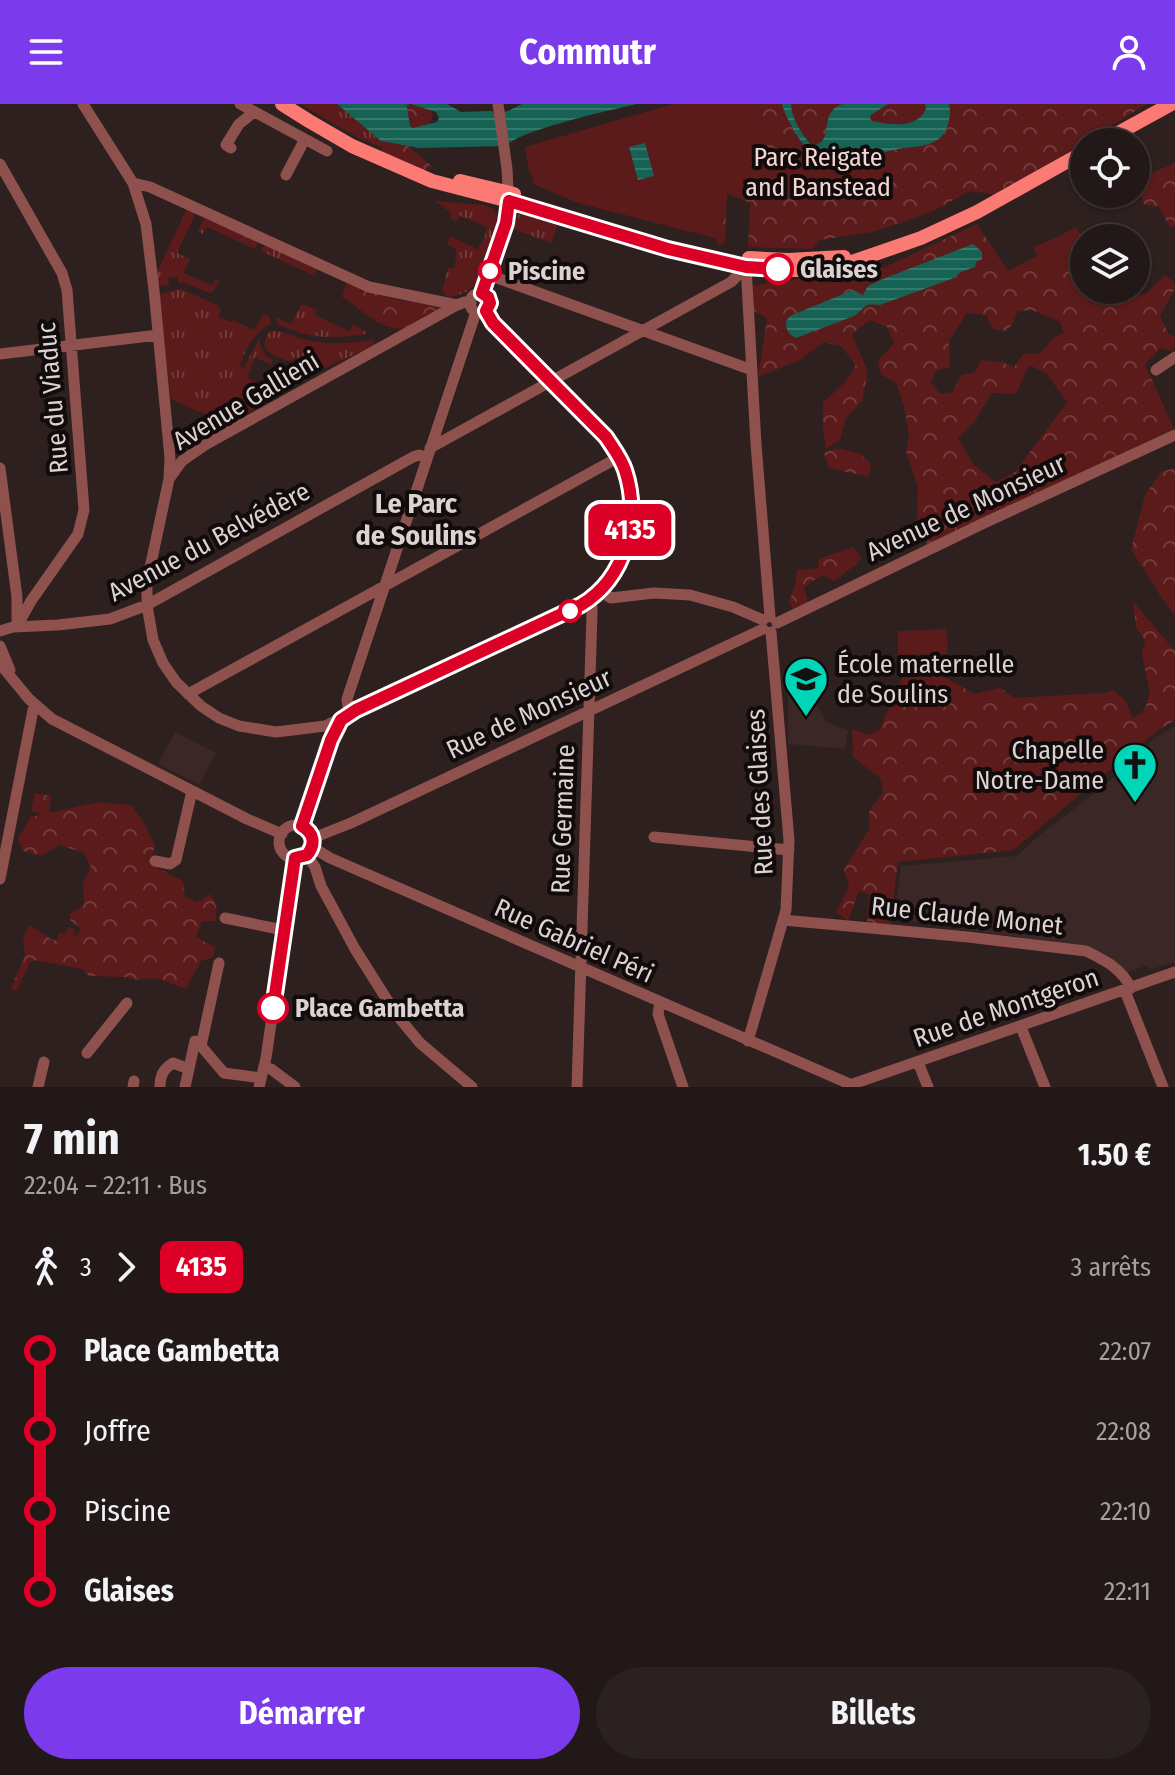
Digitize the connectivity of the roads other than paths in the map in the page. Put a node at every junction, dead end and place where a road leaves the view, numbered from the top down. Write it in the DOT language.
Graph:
graph roads {
  1 [pos="83,104"];
  2 [pos="240,104"];
  3 [pos="282,104"];
  4 [pos="1171,104"];
  5 [pos="498,108"];
  6 [pos="254,112"];
  7 [pos="1127,128"];
  8 [pos="305,139"];
  9 [pos="231,148"];
  10 [pos="327,151"];
  11 [pos="1070,160"];
  12 [pos="0,164"];
  13 [pos="286,175"];
  14 [pos="133,183"];
  15 [pos="509,197"];
  16 [pos="746,262"];
  17 [pos="489,275"];
  18 [pos="457,305"];
  19 [pos="477,309"];
  20 [pos="644,330"];
  21 [pos="158,335"];
  22 [pos="71,345"];
  23 [pos="0,354"];
  24 [pos="1175,357"];
  25 [pos="752,370"];
  26 [pos="1156,370"];
  27 [pos="551,382"];
  28 [pos="1175,435"];
  29 [pos="428,452"];
  30 [pos="619,457"];
  31 [pos="0,468"];
  32 [pos="169,479"];
  33 [pos="384,586"];
  34 [pos="600,591"];
  35 [pos="588,601"];
  36 [pos="147,605"];
  37 [pos="769,624"];
  38 [pos="17,626"];
  39 [pos="0,632"];
  40 [pos="0,645"];
  41 [pos="2,666"];
  42 [pos="188,694"];
  43 [pos="36,706"];
  44 [pos="589,710"];
  45 [pos="345,718"];
  46 [pos="325,726"];
  47 [pos="331,740"];
  48 [pos="192,791"];
  49 [pos="302,826"];
  50 [pos="282,834"];
  51 [pos="654,837"];
  52 [pos="311,847"];
  53 [pos="789,850"];
  54 [pos="295,858"];
  55 [pos="155,861"];
  56 [pos="1,873"];
  57 [pos="225,918"];
  58 [pos="783,920"];
  59 [pos="283,930"];
  60 [pos="219,963"];
  61 [pos="581,968"];
  62 [pos="1175,972"];
  63 [pos="1128,989"];
  64 [pos="660,1002"];
  65 [pos="127,1003"];
  66 [pos="1021,1027"];
  67 [pos="748,1041"];
  68 [pos="201,1046"];
  69 [pos="87,1053"];
  70 [pos="44,1062"];
  71 [pos="918,1062"];
  72 [pos="189,1069"];
  73 [pos="820,1072"];
  74 [pos="261,1078"];
  75 [pos="848,1086"];
  76 [pos="38,1087"];
  77 [pos="160,1087"];
  78 [pos="185,1087"];
  79 [pos="295,1087"];
  80 [pos="472,1087"];
  81 [pos="577,1087"];
  82 [pos="683,1087"];
  83 [pos="826,1087"];
  84 [pos="928,1087"];
  85 [pos="1045,1087"];
  86 [pos="1163,1087"];
  1 -- 14 [label="street"];
  2 -- 6 [label="street"];
  3 -- 15 [label="main road"];
  4 -- 7 [label="main road"];
  5 -- 15 [label="street"];
  6 -- 8 [label="street"];
  6 -- 9 [label="street"];
  8 -- 10 [label="street"];
  8 -- 13 [label="street"];
  11 -- 16 [label="main road"];
  12 -- 22 [label="street, Rue du Viaduc"];
  14 -- 18 [label="street"];
  14 -- 21 [label="street"];
  15 -- 16 [label="main road"];
  15 -- 17 [label="street"];
  16 -- 20 [label="street, Avenue du Belvédère"];
  16 -- 25 [label="street, Rue des Glaises"];
  17 -- 19 [label="street"];
  17 -- 20 [label="street"];
  18 -- 19 [label="street, Avenue Gallieni"];
  18 -- 32 [label="street, Avenue Gallieni"];
  19 -- 27 [label="street"];
  19 -- 29 [label="street"];
  20 -- 25 [label="street"];
  20 -- 27 [label="street, Avenue du Belvédère"];
  21 -- 22 [label="street"];
  21 -- 32 [label="street"];
  22 -- 23 [label="street"];
  22 -- 38 [label="street, Rue du Viaduc"];
  24 -- 26 [label="street"];
  25 -- 37 [label="street, Rue des Glaises"];
  27 -- 29 [label="street, Avenue du Belvédère"];
  27 -- 30 [label="street"];
  28 -- 37 [label="street, Avenue de Monsieur"];
  29 -- 33 [label="street"];
  29 -- 36 [label="street, Avenue du Belvédère"];
  30 -- 33 [label="street"];
  30 -- 34 [label="street, Avenue Gallieni"];
  31 -- 38 [label="street"];
  32 -- 36 [label="street, Avenue Gallieni"];
  33 -- 42 [label="street"];
  33 -- 45 [label="street"];
  34 -- 35 [label="street, Avenue Gallieni"];
  34 -- 37 [label="street"];
  35 -- 44 [label="street, Rue Germaine"];
  35 -- 45 [label="street, Avenue Gallieni"];
  36 -- 38 [label="street, Avenue du Belvédère"];
  36 -- 42 [label="street, Avenue Gallieni"];
  37 -- 44 [label="street, Rue de Monsieur"];
  37 -- 53 [label="street, Rue des Glaises"];
  38 -- 39 [label="street, Avenue du Belvédère"];
  39 -- 40 [label="street"];
  40 -- 41 [label="street"];
  41 -- 43 [label="street"];
  42 -- 46 [label="street, Avenue Gallieni"];
  43 -- 48 [label="street"];
  43 -- 56 [label="street"];
  44 -- 52 [label="street, Rue de Monsieur"];
  44 -- 61 [label="street, Rue Germaine"];
  45 -- 46 [label="street, Avenue Gallieni"];
  45 -- 47 [label="street"];
  46 -- 47 [label="street"];
  47 -- 49 [label="street"];
  48 -- 50 [label="street"];
  48 -- 55 [label="street"];
  49 -- 50 [label="street"];
  49 -- 52 [label="street"];
  50 -- 54 [label="street"];
  51 -- 53 [label="street"];
  52 -- 54 [label="street"];
  52 -- 61 [label="street, Rue Gabriel Péri"];
  52 -- 80 [label="street"];
  53 -- 58 [label="street, Rue des Glaises"];
  54 -- 59 [label="street"];
  57 -- 59 [label="street"];
  58 -- 63 [label="street, Rue Claude Monet"];
  58 -- 67 [label="street, Rue des Glaises"];
  59 -- 74 [label="street"];
  60 -- 68 [label="street"];
  61 -- 64 [label="street, Rue Gabriel Péri"];
  61 -- 81 [label="street, Rue Germaine"];
  62 -- 63 [label="street, Rue de Montgeron"];
  63 -- 66 [label="street, Rue de Montgeron"];
  63 -- 86 [label="street"];
  64 -- 67 [label="street, Rue Gabriel Péri"];
  64 -- 82 [label="street"];
  65 -- 69 [label="street"];
  66 -- 71 [label="street, Rue de Montgeron"];
  66 -- 85 [label="street"];
  67 -- 73 [label="street, Rue Gabriel Péri"];
  68 -- 72 [label="street"];
  68 -- 74 [label="street"];
  70 -- 76 [label="street"];
  71 -- 75 [label="street, Rue de Montgeron"];
  71 -- 84 [label="street"];
  72 -- 77 [label="street"];
  72 -- 78 [label="street"];
  73 -- 75 [label="street, Rue de Montgeron"];
  73 -- 83 [label="street"];
  74 -- 79 [label="street"];
}
